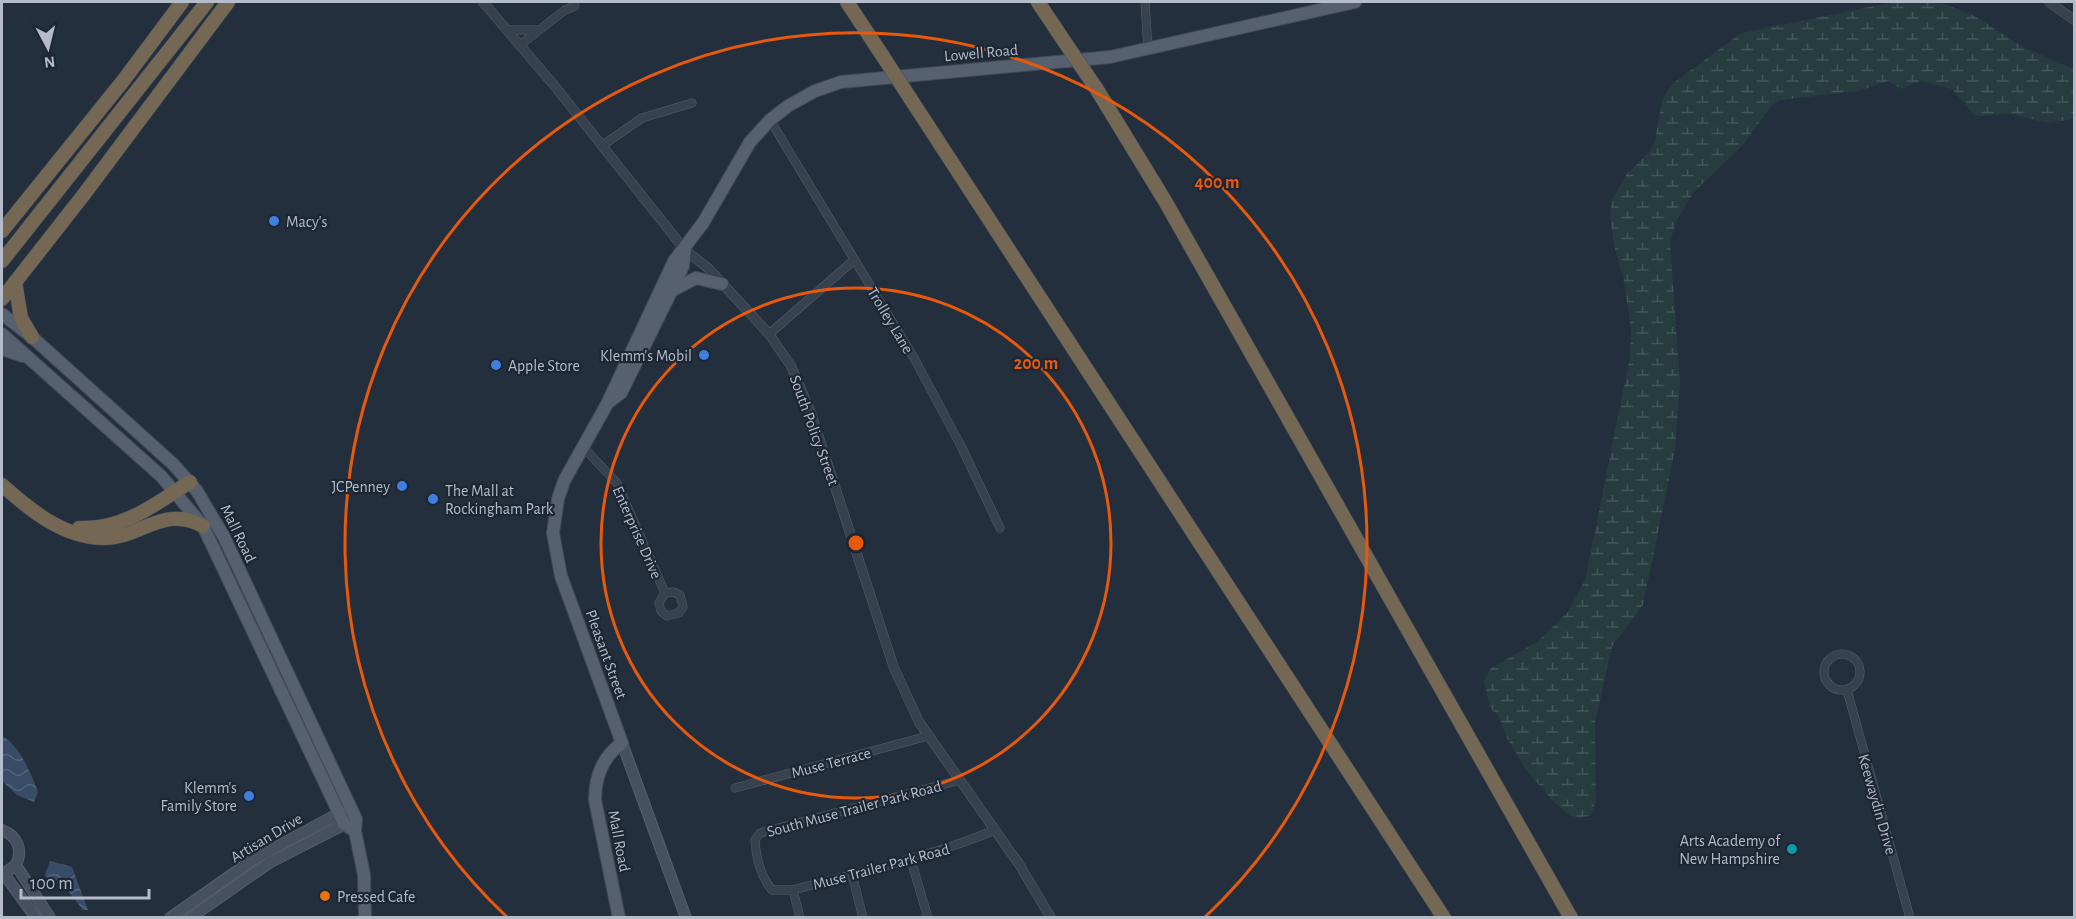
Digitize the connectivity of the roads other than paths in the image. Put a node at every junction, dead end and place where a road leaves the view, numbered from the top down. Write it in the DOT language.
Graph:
graph roads {
  1 [pos="183,2"];
  2 [pos="199,2"];
  3 [pos="207,2"];
  4 [pos="228,2"];
  5 [pos="483,2"];
  6 [pos="847,2"];
  7 [pos="1038,2"];
  8 [pos="1145,2"];
  9 [pos="1355,2"];
  10 [pos="2049,2"];
  11 [pos="575,6"];
  12 [pos="2074,20"];
  13 [pos="187,25"];
  14 [pos="507,30"];
  15 [pos="538,30"];
  16 [pos="520,45"];
  17 [pos="1148,50"];
  18 [pos="692,103"];
  19 [pos="770,120"];
  20 [pos="603,145"];
  21 [pos="2,231"];
  22 [pos="686,250"];
  23 [pos="2,261"];
  24 [pos="853,261"];
  25 [pos="15,282"];
  26 [pos="722,284"];
  27 [pos="672,290"];
  28 [pos="2,299"];
  29 [pos="2,314"];
  30 [pos="2,334"];
  31 [pos="769,334"];
  32 [pos="32,337"];
  33 [pos="2,349"];
  34 [pos="31,360"];
  35 [pos="608,404"];
  36 [pos="583,447"];
  37 [pos="190,482"];
  38 [pos="2,485"];
  39 [pos="176,491"];
  40 [pos="203,526"];
  41 [pos="64,528"];
  42 [pos="999,528"];
  43 [pos="665,593"];
  44 [pos="1847,690"];
  45 [pos="928,735"];
  46 [pos="621,743"];
  47 [pos="960,780"];
  48 [pos="735,788"];
  49 [pos="1502,794"];
  50 [pos="349,819"];
  51 [pos="2,830"];
  52 [pos="995,830"];
  53 [pos="911,860"];
  54 [pos="16,866"];
  55 [pos="3,874"];
  56 [pos="852,874"];
  57 [pos="793,890"];
  58 [pos="36,918"];
  59 [pos="50,918"];
  60 [pos="170,918"];
  61 [pos="190,918"];
  62 [pos="365,918"];
  63 [pos="619,918"];
  64 [pos="686,918"];
  65 [pos="800,918"];
  66 [pos="863,918"];
  67 [pos="928,918"];
  68 [pos="1051,918"];
  69 [pos="1444,918"];
  70 [pos="1572,918"];
  71 [pos="1582,918"];
  72 [pos="1910,918"];
  1 -- 21 [label="highway"];
  2 -- 13 [label="highway"];
  3 -- 13 [label="highway"];
  4 -- 25 [label="highway"];
  5 -- 14 [label="street, South Policy Street"];
  6 -- 69 [label="highway, bridge"];
  7 -- 49 [label="highway, bridge"];
  8 -- 17 [label="street"];
  9 -- 17 [label="main road, Lowell Road"];
  10 -- 12 [label="street"];
  11 -- 15 [label="street"];
  13 -- 23 [label="highway"];
  14 -- 15 [label="street"];
  14 -- 16 [label="street, South Policy Street"];
  15 -- 16 [label="street"];
  16 -- 20 [label="street, South Policy Street"];
  17 -- 19 [label="main road, Lowell Road"];
  18 -- 20 [label="street"];
  19 -- 22 [label="main road, Lowell Road"];
  19 -- 24 [label="street, Trolley Lane"];
  20 -- 22 [label="street, South Policy Street"];
  22 -- 26 [label="street, South Policy Street"];
  22 -- 27 [label="main road, Pleasant Street"];
  22 -- 35 [label="main road, Pleasant Street"];
  24 -- 31 [label="street"];
  24 -- 42 [label="street, Trolley Lane"];
  25 -- 28 [label="highway"];
  25 -- 32 [label="highway"];
  26 -- 27 [label="main road"];
  26 -- 31 [label="street, South Policy Street"];
  27 -- 35 [label="main road, Pleasant Street"];
  29 -- 32 [label="main road, Mall Road"];
  30 -- 34 [label="main road, Mall Road"];
  31 -- 45 [label="street, South Policy Street"];
  32 -- 37 [label="main road, Mall Road"];
  33 -- 34 [label="main road"];
  34 -- 39 [label="main road, Mall Road"];
  35 -- 36 [label="main road, Pleasant Street"];
  36 -- 43 [label="street, Enterprise Drive"];
  36 -- 46 [label="main road, Pleasant Street"];
  37 -- 39 [label="highway"];
  37 -- 50 [label="main road, Mall Road"];
  38 -- 41 [label="highway"];
  39 -- 40 [label="main road, Mall Road"];
  39 -- 41 [label="highway"];
  40 -- 41 [label="highway"];
  40 -- 50 [label="main road, Mall Road"];
  44 -- 44 [label="street"];
  44 -- 72 [label="street, Keewaydin Drive"];
  45 -- 47 [label="street, South Policy Street"];
  45 -- 48 [label="street, Muse Terrace"];
  46 -- 63 [label="main road, Mall Road"];
  46 -- 64 [label="main road, Pleasant Street"];
  47 -- 52 [label="street, South Policy Street"];
  47 -- 57 [label="street, South Muse Trailer Park Road"];
  49 -- 70 [label="highway"];
  49 -- 71 [label="highway"];
  50 -- 60 [label="main road, Artisan Drive"];
  50 -- 61 [label="main road, Artisan Drive"];
  50 -- 62 [label="main road, Mall Road"];
  51 -- 54 [label="main road"];
  52 -- 53 [label="street, Muse Trailer Park Road"];
  52 -- 68 [label="street, South Policy Street"];
  53 -- 56 [label="street, Muse Trailer Park Road"];
  53 -- 67 [label="street"];
  54 -- 55 [label="main road"];
  54 -- 59 [label="main road"];
  55 -- 58 [label="main road"];
  56 -- 57 [label="street, Muse Trailer Park Road"];
  56 -- 66 [label="street"];
  57 -- 65 [label="street, Muse Trailer Park Road"];
}
